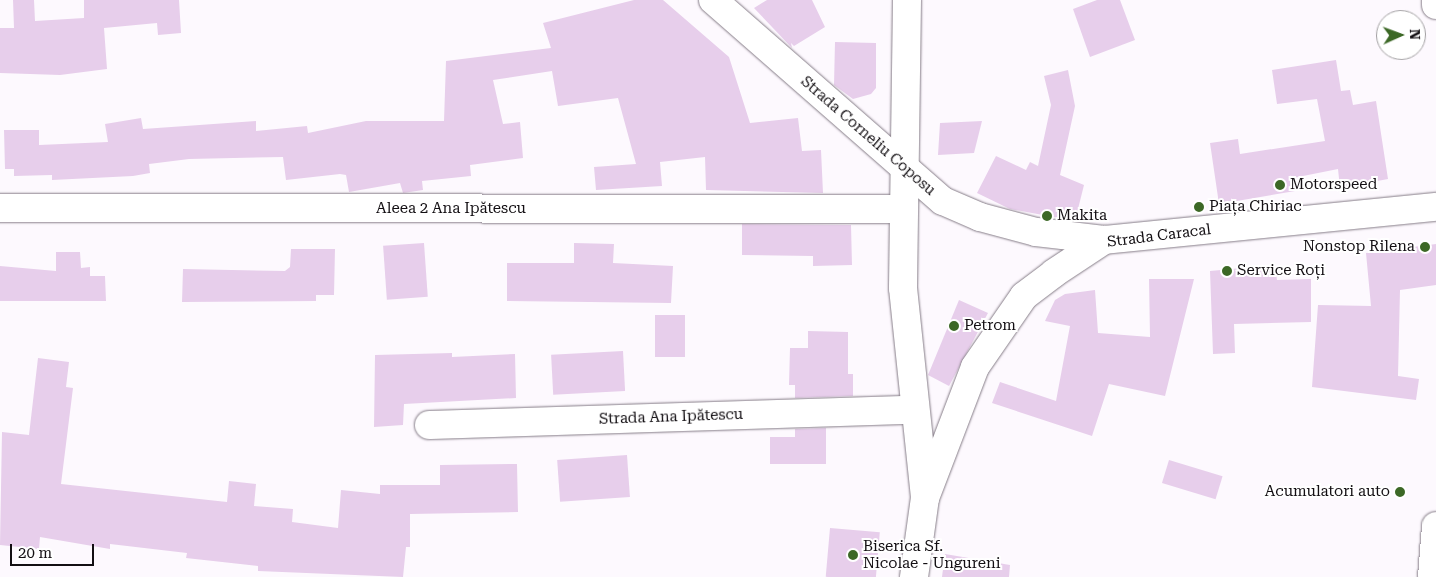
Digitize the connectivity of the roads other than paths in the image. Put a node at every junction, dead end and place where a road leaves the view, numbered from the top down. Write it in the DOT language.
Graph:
graph roads {
  1 [pos="713,0"];
  2 [pos="907,0"];
  3 [pos="1436,0"];
  4 [pos="1436,5"];
  5 [pos="905,172"];
  6 [pos="1436,207"];
  7 [pos="0,208"];
  8 [pos="902,209"];
  9 [pos="1104,240"];
  10 [pos="913,410"];
  11 [pos="429,425"];
  12 [pos="926,498"];
  13 [pos="1436,526"];
  14 [pos="914,577"];
  15 [pos="1432,577"];
  1 -- 5 [label="street, Strada Corneliu Coposu"];
  2 -- 5 [label="street"];
  3 -- 4 [label="street"];
  5 -- 8 [label="street"];
  5 -- 9 [label="street, Strada Corneliu Coposu"];
  6 -- 9 [label="street, Strada Caracal"];
  7 -- 8 [label="street, Aleea 2 Ana Ipătescu"];
  8 -- 10 [label="street"];
  9 -- 12 [label="street, Strada Caracal"];
  10 -- 11 [label="street, Strada Ana Ipătescu"];
  10 -- 12 [label="street"];
  12 -- 14 [label="street, Strada Caracal"];
  13 -- 15 [label="street"];
}
